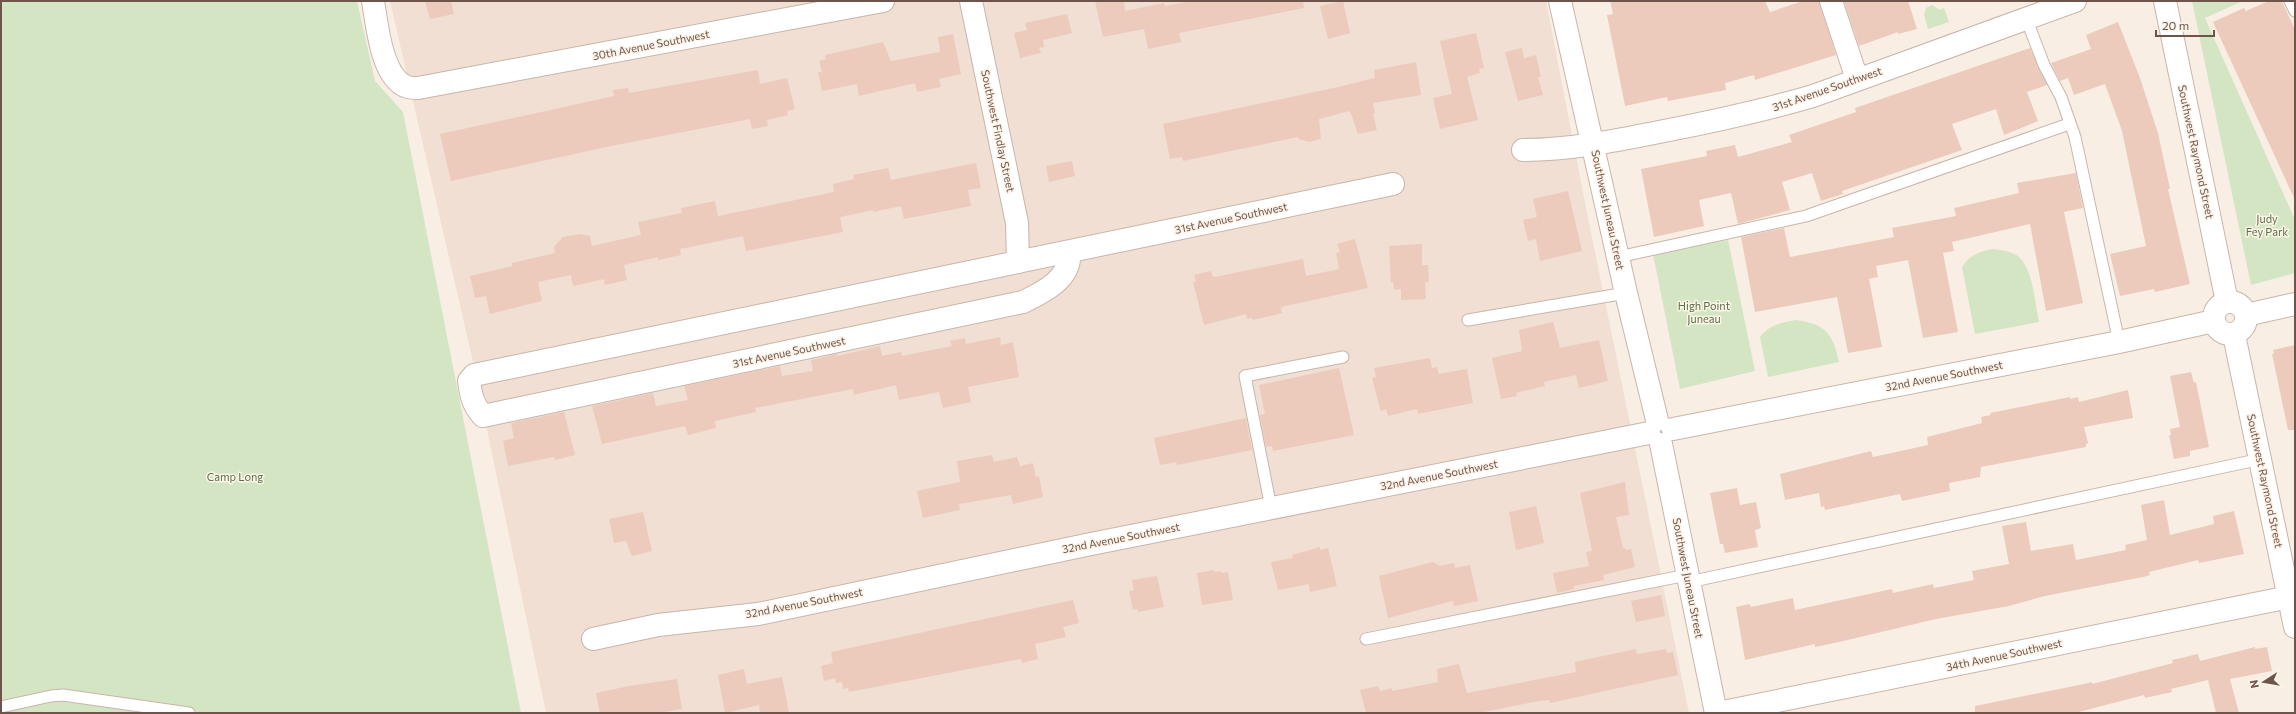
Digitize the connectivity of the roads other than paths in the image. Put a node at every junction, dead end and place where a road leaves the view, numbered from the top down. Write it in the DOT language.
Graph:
graph roads {
  1 [pos="372,1"];
  2 [pos="883,1"];
  3 [pos="971,1"];
  4 [pos="1560,1"];
  5 [pos="1831,1"];
  6 [pos="2075,1"];
  7 [pos="2165,1"];
  8 [pos="2290,1"];
  9 [pos="2024,10"];
  10 [pos="2295,11"];
  11 [pos="1857,79"];
  12 [pos="2069,124"];
  13 [pos="1594,144"];
  14 [pos="1523,150"];
  15 [pos="1393,184"];
  16 [pos="1069,252"];
  17 [pos="1618,257"];
  18 [pos="1018,262"];
  19 [pos="1626,293"];
  20 [pos="2227,302"];
  21 [pos="2295,304"];
  22 [pos="2246,315"];
  23 [pos="1468,320"];
  24 [pos="2214,321"];
  25 [pos="2234,335"];
  26 [pos="2119,342"];
  27 [pos="1343,357"];
  28 [pos="1660,431"];
  29 [pos="2261,459"];
  30 [pos="1271,508"];
  31 [pos="1688,579"];
  32 [pos="2292,596"];
  33 [pos="2295,627"];
  34 [pos="593,639"];
  35 [pos="1366,639"];
  36 [pos="1,707"];
  37 [pos="188,713"];
  38 [pos="1717,713"];
  1 -- 2 [label="street, 30th Avenue Southwest"];
  3 -- 18 [label="street, Southwest Findlay Street"];
  4 -- 13 [label="street, Southwest Juneau Street"];
  5 -- 11 [label="street"];
  6 -- 9 [label="street, 31st Avenue Southwest"];
  7 -- 20 [label="street, Southwest Raymond Street"];
  8 -- 10 [label="lane"];
  9 -- 11 [label="street, 31st Avenue Southwest"];
  9 -- 12 [label="lane"];
  11 -- 13 [label="street, 31st Avenue Southwest"];
  12 -- 17 [label="lane"];
  12 -- 26 [label="lane"];
  13 -- 14 [label="street, 31st Avenue Southwest"];
  13 -- 17 [label="street, Southwest Juneau Street"];
  15 -- 16 [label="street, 31st Avenue Southwest"];
  16 -- 18 [label="street, 31st Avenue Southwest"];
  16 -- 18 [label="street, 31st Avenue Southwest"];
  17 -- 19 [label="street, Southwest Juneau Street"];
  19 -- 23 [label="lane"];
  19 -- 28 [label="street, Southwest Juneau Street"];
  20 -- 22 [label="street"];
  20 -- 24 [label="street"];
  21 -- 22 [label="street"];
  22 -- 25 [label="street"];
  24 -- 25 [label="street"];
  24 -- 26 [label="street, 32nd Avenue Southwest"];
  25 -- 29 [label="street, Southwest Raymond Street"];
  26 -- 28 [label="street, 32nd Avenue Southwest"];
  27 -- 30 [label="lane"];
  28 -- 30 [label="street, 32nd Avenue Southwest"];
  28 -- 31 [label="street, Southwest Juneau Street"];
  29 -- 31 [label="lane"];
  29 -- 32 [label="street, Southwest Raymond Street"];
  30 -- 34 [label="street, 32nd Avenue Southwest"];
  31 -- 35 [label="lane"];
  31 -- 38 [label="street, Southwest Juneau Street"];
  32 -- 33 [label="street, Southwest Raymond Street"];
  32 -- 38 [label="street, 34th Avenue Southwest"];
  36 -- 37 [label="lane"];
}
